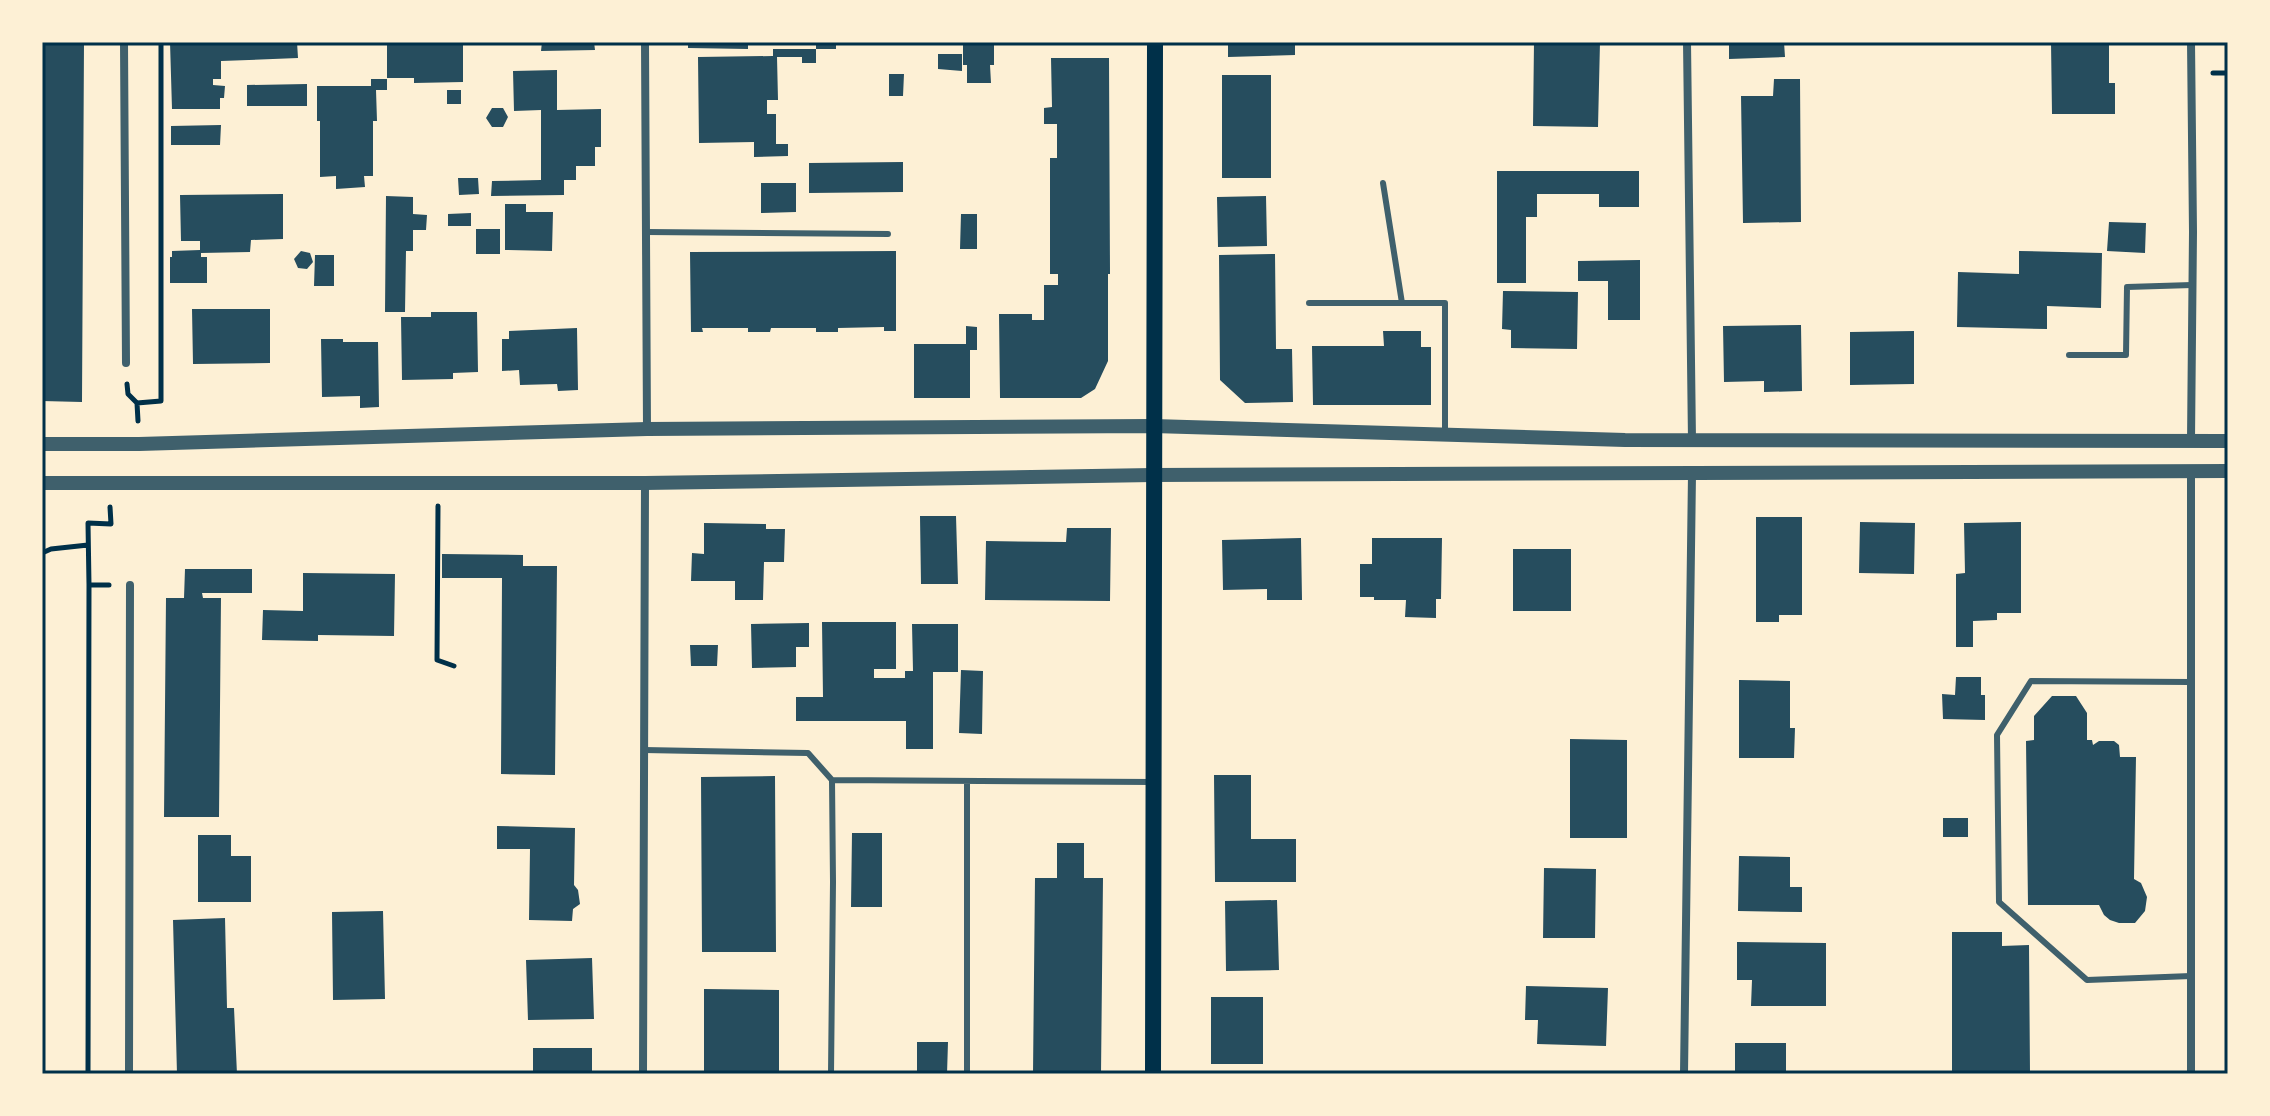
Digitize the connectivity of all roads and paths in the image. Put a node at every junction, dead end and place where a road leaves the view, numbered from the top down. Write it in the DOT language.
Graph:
graph roads {
  1 [pos="124,42"];
  2 [pos="645,42"];
  3 [pos="1155,42"];
  4 [pos="1687,42"];
  5 [pos="2191,42"];
  6 [pos="1383,183"];
  7 [pos="646,232"];
  8 [pos="888,234"];
  9 [pos="2192,285"];
  10 [pos="1309,303"];
  11 [pos="1402,303"];
  12 [pos="2069,355"];
  13 [pos="126,363"];
  14 [pos="1153,426"];
  15 [pos="647,429"];
  16 [pos="1445,434"];
  17 [pos="1692,440"];
  18 [pos="2191,440"];
  19 [pos="2228,441"];
  20 [pos="42,444"];
  21 [pos="2191,471"];
  22 [pos="2228,471"];
  23 [pos="1692,474"];
  24 [pos="1153,475"];
  25 [pos="42,483"];
  26 [pos="438,483"];
  27 [pos="645,483"];
  28 [pos="88,545"];
  29 [pos="42,553"];
  30 [pos="89,585"];
  31 [pos="130,585"];
  32 [pos="454,666"];
  33 [pos="2190,682"];
  34 [pos="644,750"];
  35 [pos="832,780"];
  36 [pos="967,781"];
  37 [pos="1153,782"];
  38 [pos="2191,976"];
  39 [pos="88,1074"];
  40 [pos="129,1074"];
  41 [pos="643,1074"];
  42 [pos="831,1074"];
  43 [pos="967,1074"];
  44 [pos="1153,1074"];
  45 [pos="1684,1074"];
  46 [pos="2191,1074"];
  1 -- 13 [label="street"];
  2 -- 7 [label="street"];
  3 -- 14 [label="main road"];
  4 -- 17 [label="street"];
  5 -- 9 [label="street"];
  6 -- 11 [label="lane"];
  7 -- 8 [label="lane"];
  7 -- 15 [label="street"];
  9 -- 12 [label="lane"];
  9 -- 18 [label="street"];
  10 -- 11 [label="lane"];
  11 -- 16 [label="lane"];
  14 -- 15 [label="street"];
  14 -- 16 [label="street"];
  14 -- 24 [label="main road"];
  15 -- 20 [label="street"];
  16 -- 17 [label="street"];
  17 -- 18 [label="street"];
  18 -- 19 [label="street"];
  21 -- 22 [label="street"];
  21 -- 23 [label="street"];
  21 -- 33 [label="street"];
  23 -- 24 [label="street"];
  23 -- 45 [label="street"];
  24 -- 27 [label="street"];
  24 -- 37 [label="main road"];
  25 -- 26 [label="street"];
  26 -- 27 [label="street"];
  26 -- 32 [label="path"];
  27 -- 34 [label="street"];
  28 -- 29 [label="path"];
  30 -- 39 [label="path"];
  31 -- 40 [label="street"];
  33 -- 38 [label="street"];
  33 -- 38 [label="lane"];
  34 -- 35 [label="lane"];
  34 -- 41 [label="street"];
  35 -- 36 [label="lane"];
  35 -- 42 [label="lane"];
  36 -- 37 [label="lane"];
  36 -- 43 [label="lane"];
  37 -- 44 [label="main road"];
  38 -- 46 [label="street"];
}
